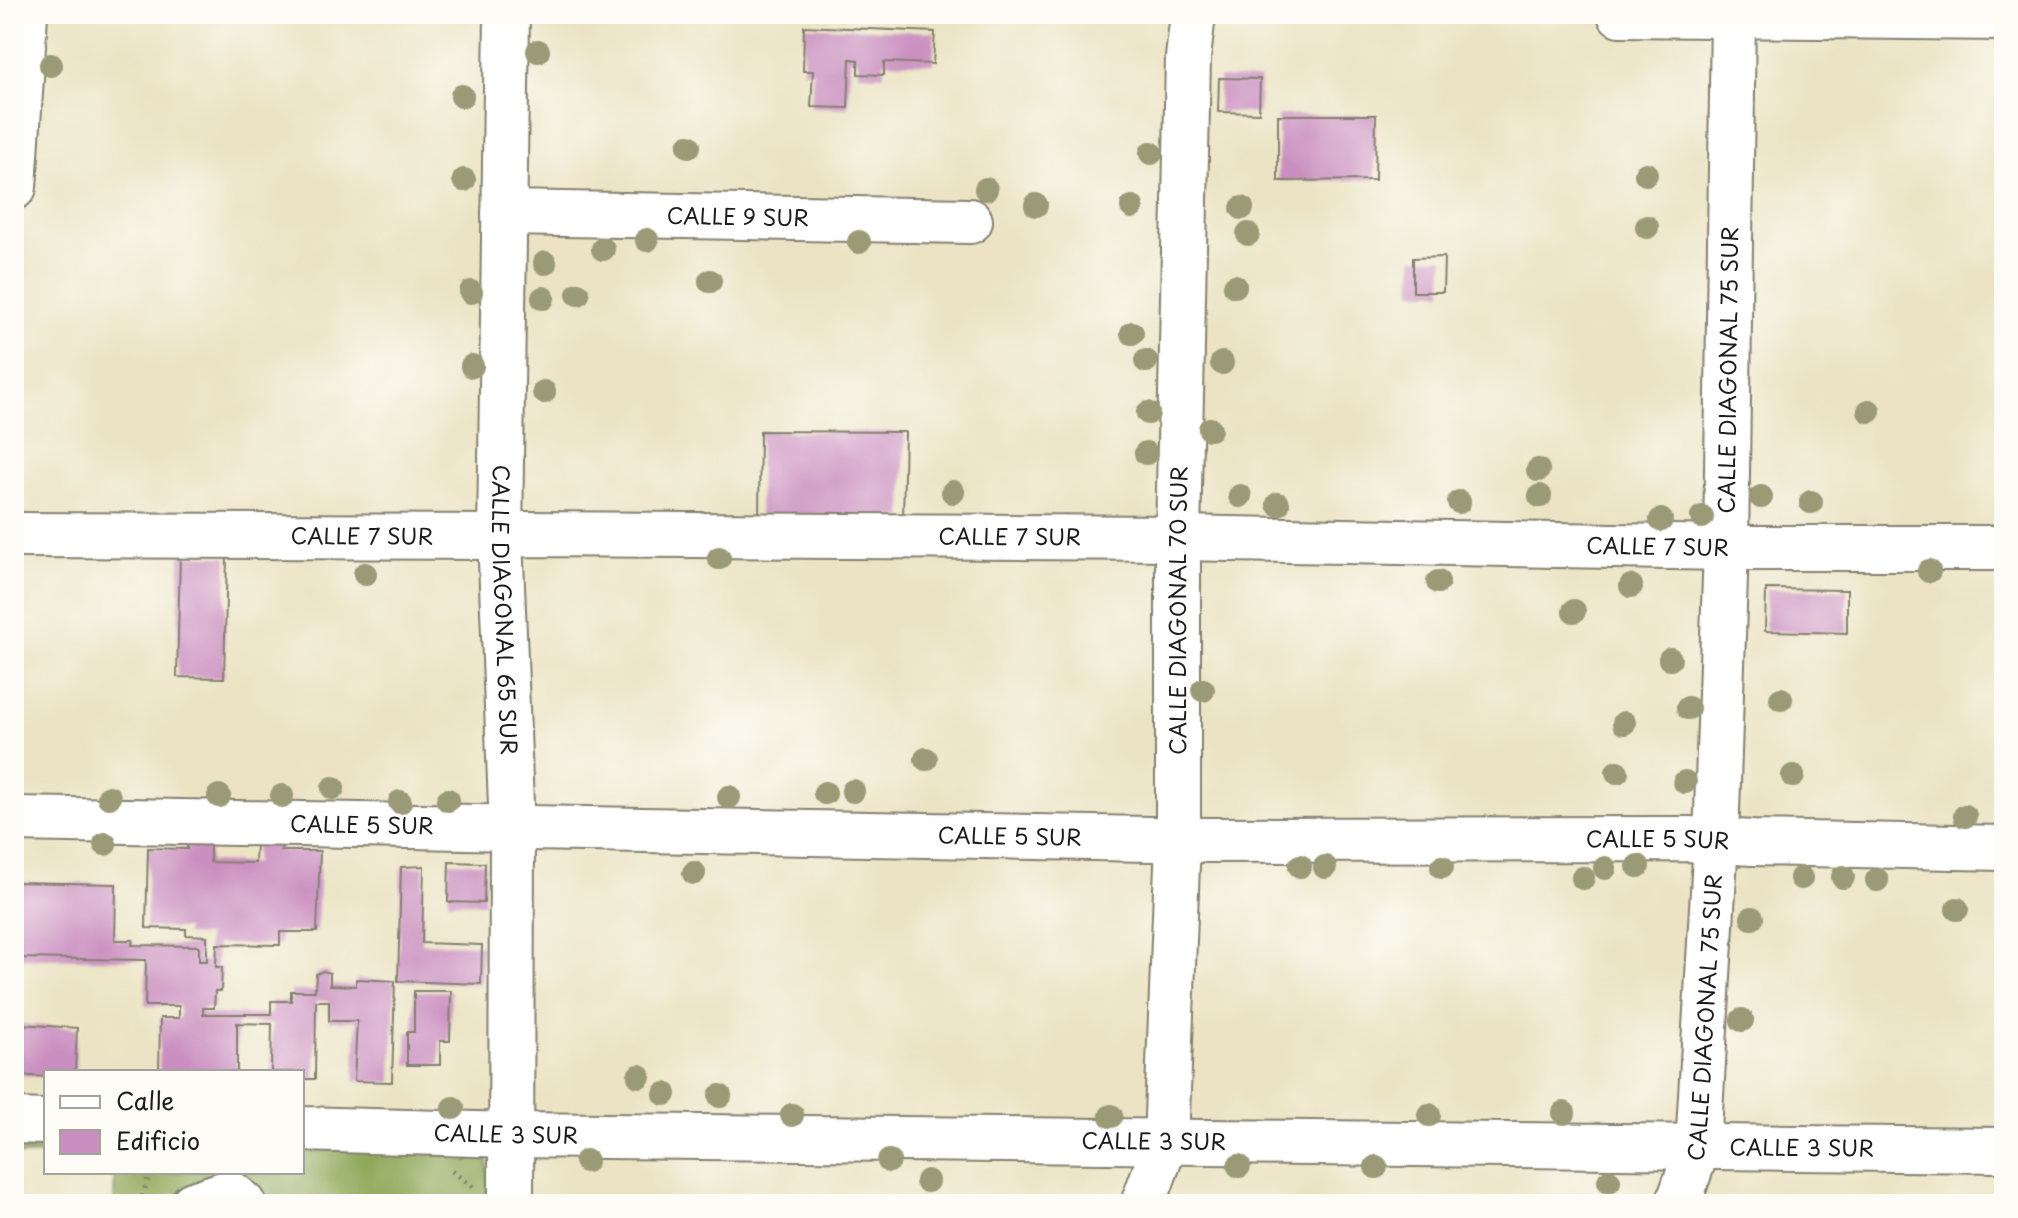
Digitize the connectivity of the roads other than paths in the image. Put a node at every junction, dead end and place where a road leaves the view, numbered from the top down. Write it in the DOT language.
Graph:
graph roads {
  1 [pos="25,14"];
  2 [pos="507,14"];
  3 [pos="1193,14"];
  4 [pos="1620,14"];
  5 [pos="1733,15"];
  6 [pos="2004,18"];
  7 [pos="14,187"];
  8 [pos="504,213"];
  9 [pos="970,221"];
  10 [pos="14,535"];
  11 [pos="500,537"];
  12 [pos="1178,538"];
  13 [pos="1726,548"];
  14 [pos="2004,548"];
  15 [pos="14,819"];
  16 [pos="512,829"];
  17 [pos="1178,840"];
  18 [pos="1716,840"];
  19 [pos="2004,848"];
  20 [pos="14,1121"];
  21 [pos="44,1122"];
  22 [pos="304,1129"];
  23 [pos="511,1135"];
  24 [pos="1166,1141"];
  25 [pos="1698,1147"];
  26 [pos="2004,1150"];
  27 [pos="193,1204"];
  28 [pos="244,1204"];
  29 [pos="511,1204"];
  30 [pos="1143,1204"];
  31 [pos="1678,1204"];
  1 -- 7 [label="street"];
  2 -- 8 [label="street, CALLE DIAGONAL 65 SUR"];
  3 -- 12 [label="street, CALLE DIAGONAL 70 SUR"];
  4 -- 5 [label="street"];
  5 -- 6 [label="street"];
  5 -- 13 [label="street, CALLE DIAGONAL 75 SUR"];
  8 -- 9 [label="street, CALLE 9 SUR"];
  8 -- 11 [label="street, CALLE DIAGONAL 65 SUR"];
  10 -- 11 [label="street, CALLE 7 SUR"];
  11 -- 12 [label="street, CALLE 7 SUR"];
  11 -- 16 [label="street, CALLE DIAGONAL 65 SUR"];
  12 -- 13 [label="street, CALLE 7 SUR"];
  12 -- 17 [label="street, CALLE DIAGONAL 70 SUR"];
  13 -- 14 [label="street, CALLE 7 SUR"];
  13 -- 18 [label="street, CALLE DIAGONAL 75 SUR"];
  15 -- 16 [label="street, CALLE 5 SUR"];
  16 -- 17 [label="street, CALLE 5 SUR"];
  16 -- 23 [label="street, CALLE DIAGONAL 65 SUR"];
  17 -- 18 [label="street, CALLE 5 SUR"];
  17 -- 24 [label="street, CALLE DIAGONAL 70 SUR"];
  18 -- 19 [label="street, CALLE 5 SUR"];
  18 -- 25 [label="street, CALLE DIAGONAL 75 SUR"];
  20 -- 21 [label="street"];
  22 -- 23 [label="street, CALLE 3 SUR"];
  23 -- 24 [label="street, CALLE 3 SUR"];
  23 -- 29 [label="street, CALLE DIAGONAL 65 SUR"];
  24 -- 25 [label="street, CALLE 3 SUR"];
  24 -- 30 [label="street, CALLE DIAGONAL 70 SUR"];
  25 -- 26 [label="street, CALLE 3 SUR"];
  25 -- 31 [label="street, CALLE DIAGONAL 75 SUR"];
  27 -- 28 [label="street"];
}
